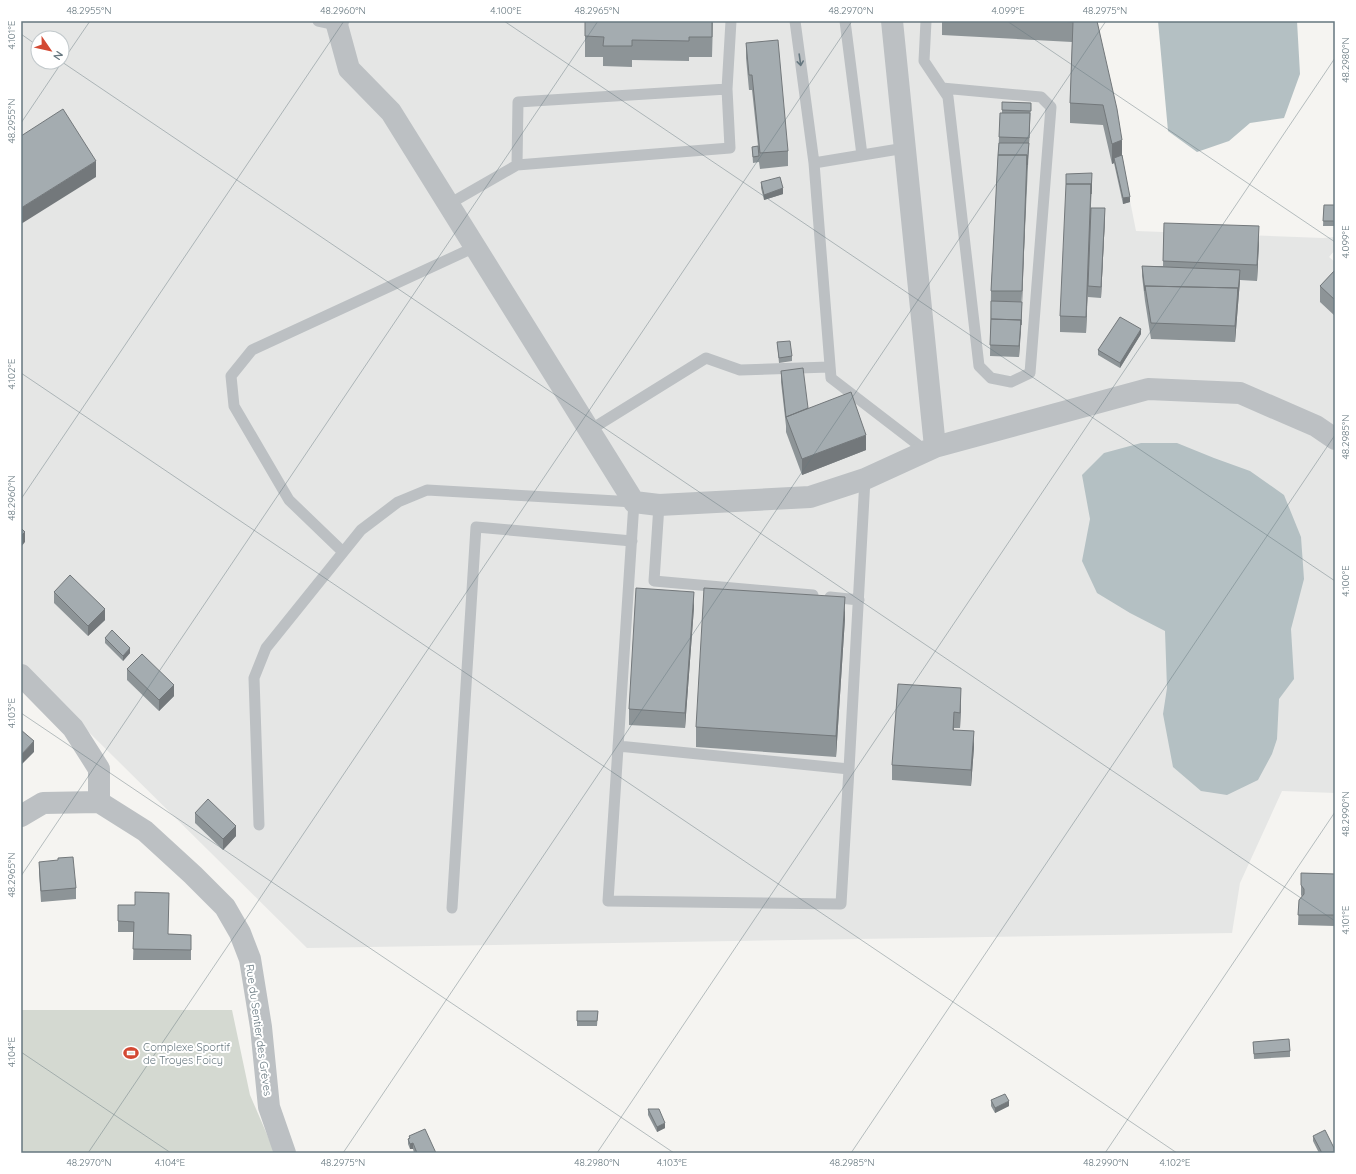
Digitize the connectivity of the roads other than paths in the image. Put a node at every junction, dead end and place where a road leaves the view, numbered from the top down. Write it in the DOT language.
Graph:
graph roads {
  1 [pos="731,21"];
  2 [pos="795,21"];
  3 [pos="845,21"];
  4 [pos="892,21"];
  5 [pos="926,21"];
  6 [pos="331,22"];
  7 [pos="942,88"];
  8 [pos="727,89"];
  9 [pos="905,148"];
  10 [pos="862,155"];
  11 [pos="814,163"];
  12 [pos="517,165"];
  13 [pos="449,204"];
  14 [pos="476,247"];
  15 [pos="829,367"];
  16 [pos="590,430"];
  17 [pos="1335,439"];
  18 [pos="931,449"];
  19 [pos="866,479"];
  20 [pos="634,502"];
  21 [pos="659,505"];
  22 [pos="632,541"];
  23 [pos="343,552"];
  24 [pos="859,600"];
  25 [pos="21,675"];
  26 [pos="618,746"];
  27 [pos="849,769"];
  28 [pos="99,802"];
  29 [pos="21,816"];
  30 [pos="259,825"];
  31 [pos="452,908"];
  32 [pos="285,1153"];
  1 -- 8 [label="lane"];
  2 -- 11 [label="lane, one-way"];
  3 -- 10 [label="lane"];
  4 -- 9 [label="street"];
  5 -- 7 [label="lane"];
  6 -- 13 [label="street"];
  7 -- 7 [label="lane"];
  8 -- 12 [label="lane"];
  8 -- 12 [label="lane"];
  9 -- 10 [label="lane"];
  9 -- 18 [label="street"];
  10 -- 11 [label="lane"];
  11 -- 15 [label="lane"];
  12 -- 13 [label="lane"];
  13 -- 14 [label="street"];
  14 -- 16 [label="street"];
  14 -- 23 [label="lane"];
  15 -- 16 [label="lane"];
  15 -- 18 [label="lane"];
  16 -- 20 [label="street"];
  17 -- 18 [label="street"];
  18 -- 19 [label="street"];
  19 -- 21 [label="street"];
  19 -- 24 [label="lane"];
  20 -- 21 [label="street"];
  20 -- 22 [label="lane"];
  20 -- 23 [label="lane"];
  21 -- 24 [label="lane"];
  22 -- 26 [label="lane"];
  22 -- 31 [label="lane"];
  23 -- 30 [label="lane"];
  24 -- 27 [label="lane"];
  25 -- 28 [label="street"];
  26 -- 27 [label="lane"];
  26 -- 27 [label="lane"];
  28 -- 29 [label="street"];
  28 -- 32 [label="street, Rue du Sentier des Grèves"];
}
